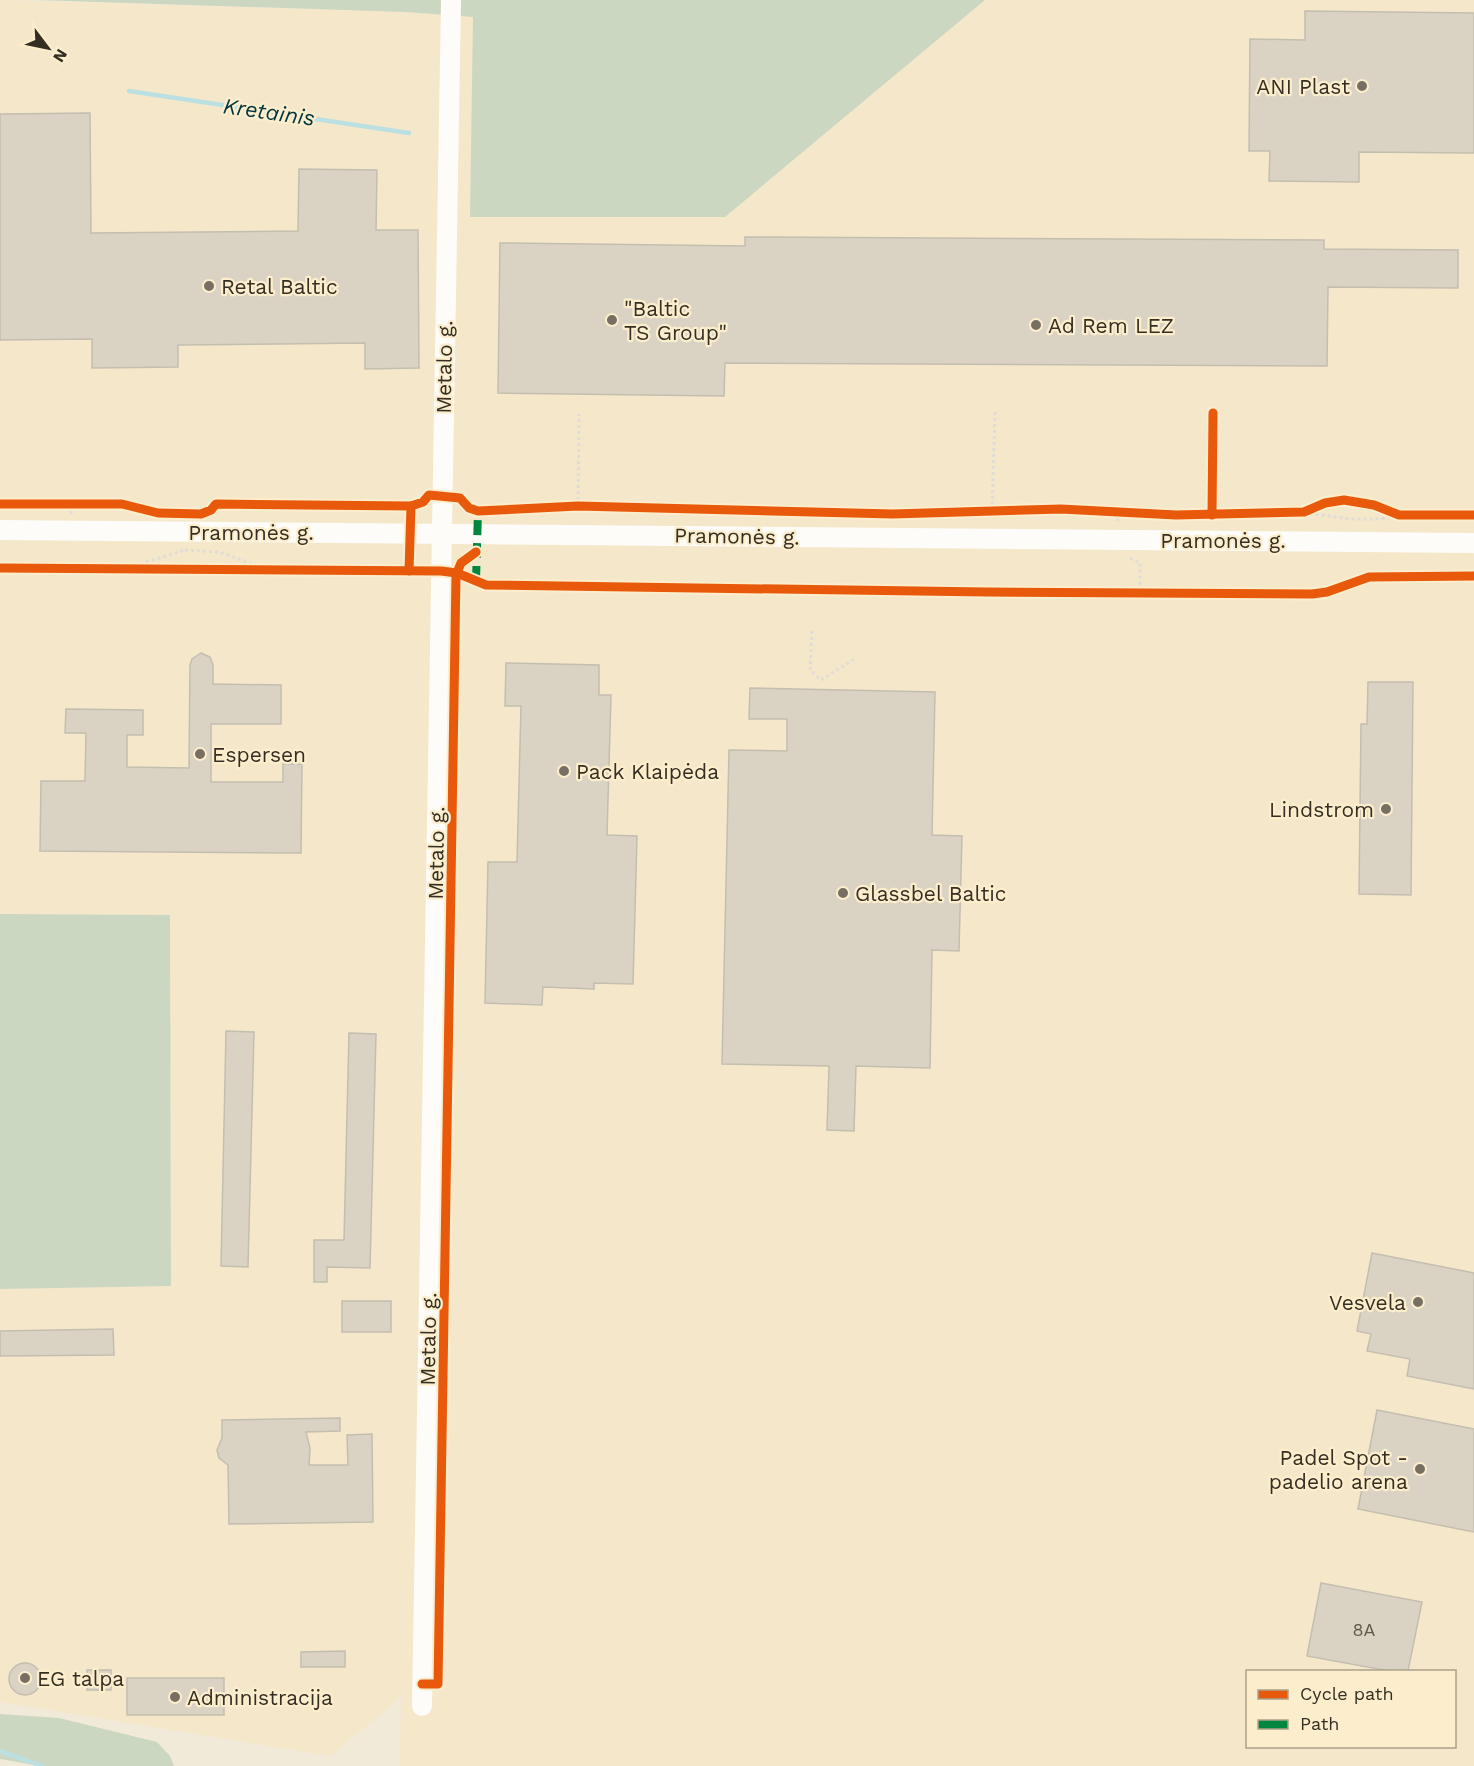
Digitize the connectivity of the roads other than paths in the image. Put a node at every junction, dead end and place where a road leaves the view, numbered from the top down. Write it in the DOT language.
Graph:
graph roads {
  1 [pos="451,0"];
  2 [pos="0,530"];
  3 [pos="441,534"];
  4 [pos="1474,543"];
  5 [pos="422,1706"];
  1 -- 3 [label="street, Metalo g."];
  2 -- 3 [label="street, Pramonės g."];
  3 -- 4 [label="street, Pramonės g."];
  3 -- 5 [label="street, Metalo g."];
}
